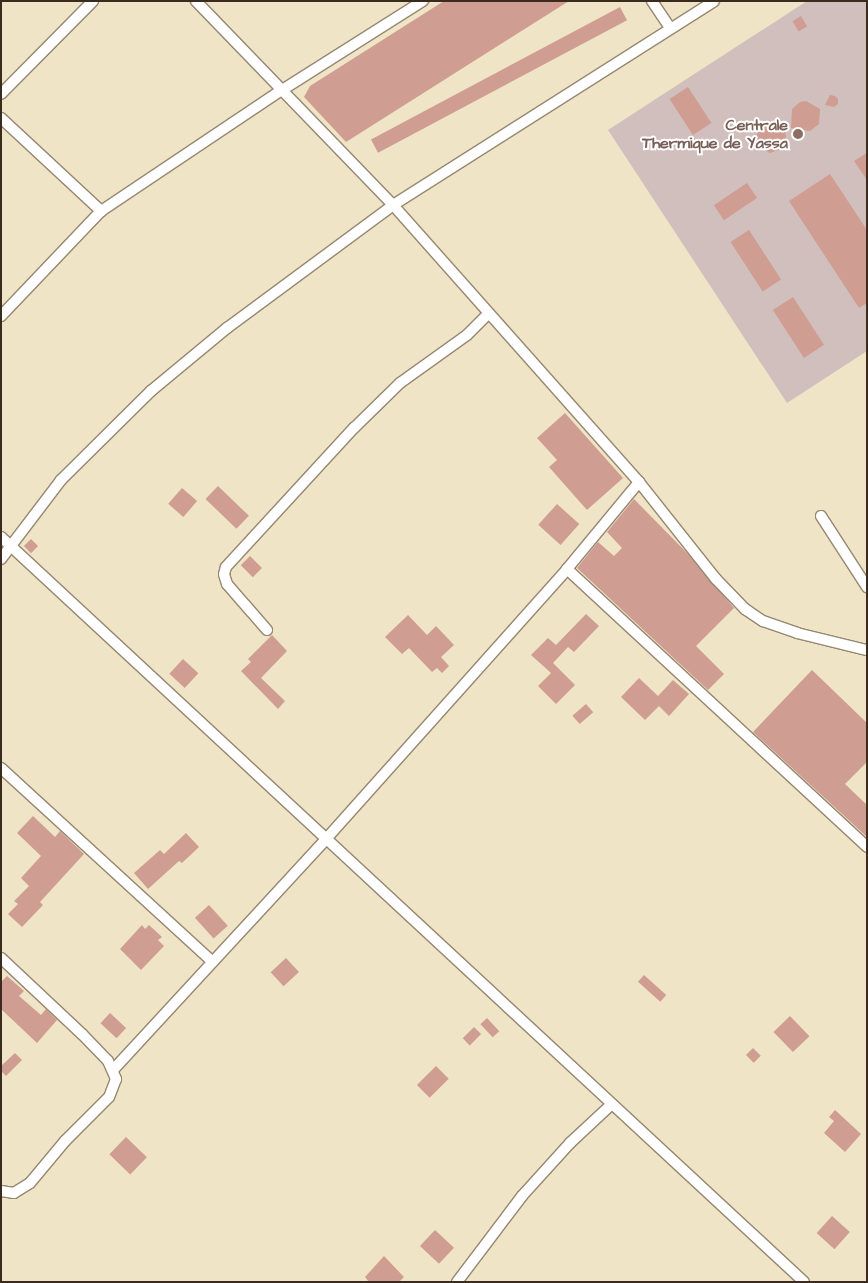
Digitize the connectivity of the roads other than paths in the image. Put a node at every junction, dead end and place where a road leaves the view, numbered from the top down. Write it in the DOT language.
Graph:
graph roads {
  1 [pos="93,1"];
  2 [pos="196,1"];
  3 [pos="422,1"];
  4 [pos="652,1"];
  5 [pos="714,1"];
  6 [pos="670,28"];
  7 [pos="282,90"];
  8 [pos="1,94"];
  9 [pos="1,118"];
  10 [pos="393,205"];
  11 [pos="102,211"];
  12 [pos="488,314"];
  13 [pos="1,316"];
  14 [pos="639,482"];
  15 [pos="821,516"];
  16 [pos="1,537"];
  17 [pos="12,546"];
  18 [pos="1,559"];
  19 [pos="567,569"];
  20 [pos="867,587"];
  21 [pos="267,630"];
  22 [pos="867,650"];
  23 [pos="1,768"];
  24 [pos="326,839"];
  25 [pos="867,847"];
  26 [pos="1,958"];
  27 [pos="213,962"];
  28 [pos="113,1070"];
  29 [pos="612,1104"];
  30 [pos="1,1191"];
  31 [pos="457,1282"];
  32 [pos="804,1282"];
  1 -- 8 [label="street"];
  2 -- 7 [label="street"];
  3 -- 7 [label="street"];
  4 -- 6 [label="street"];
  5 -- 6 [label="street"];
  6 -- 10 [label="street"];
  7 -- 10 [label="street"];
  7 -- 11 [label="street"];
  9 -- 11 [label="street"];
  10 -- 12 [label="street"];
  10 -- 17 [label="street"];
  11 -- 13 [label="street"];
  12 -- 14 [label="street"];
  12 -- 21 [label="street"];
  14 -- 19 [label="street"];
  14 -- 22 [label="street"];
  15 -- 20 [label="street"];
  16 -- 17 [label="street"];
  17 -- 18 [label="street"];
  17 -- 24 [label="street"];
  19 -- 24 [label="street"];
  19 -- 25 [label="street"];
  23 -- 27 [label="street"];
  24 -- 27 [label="street"];
  24 -- 29 [label="street"];
  26 -- 28 [label="street"];
  27 -- 28 [label="street"];
  28 -- 30 [label="street"];
  29 -- 31 [label="street"];
  29 -- 32 [label="street"];
}
